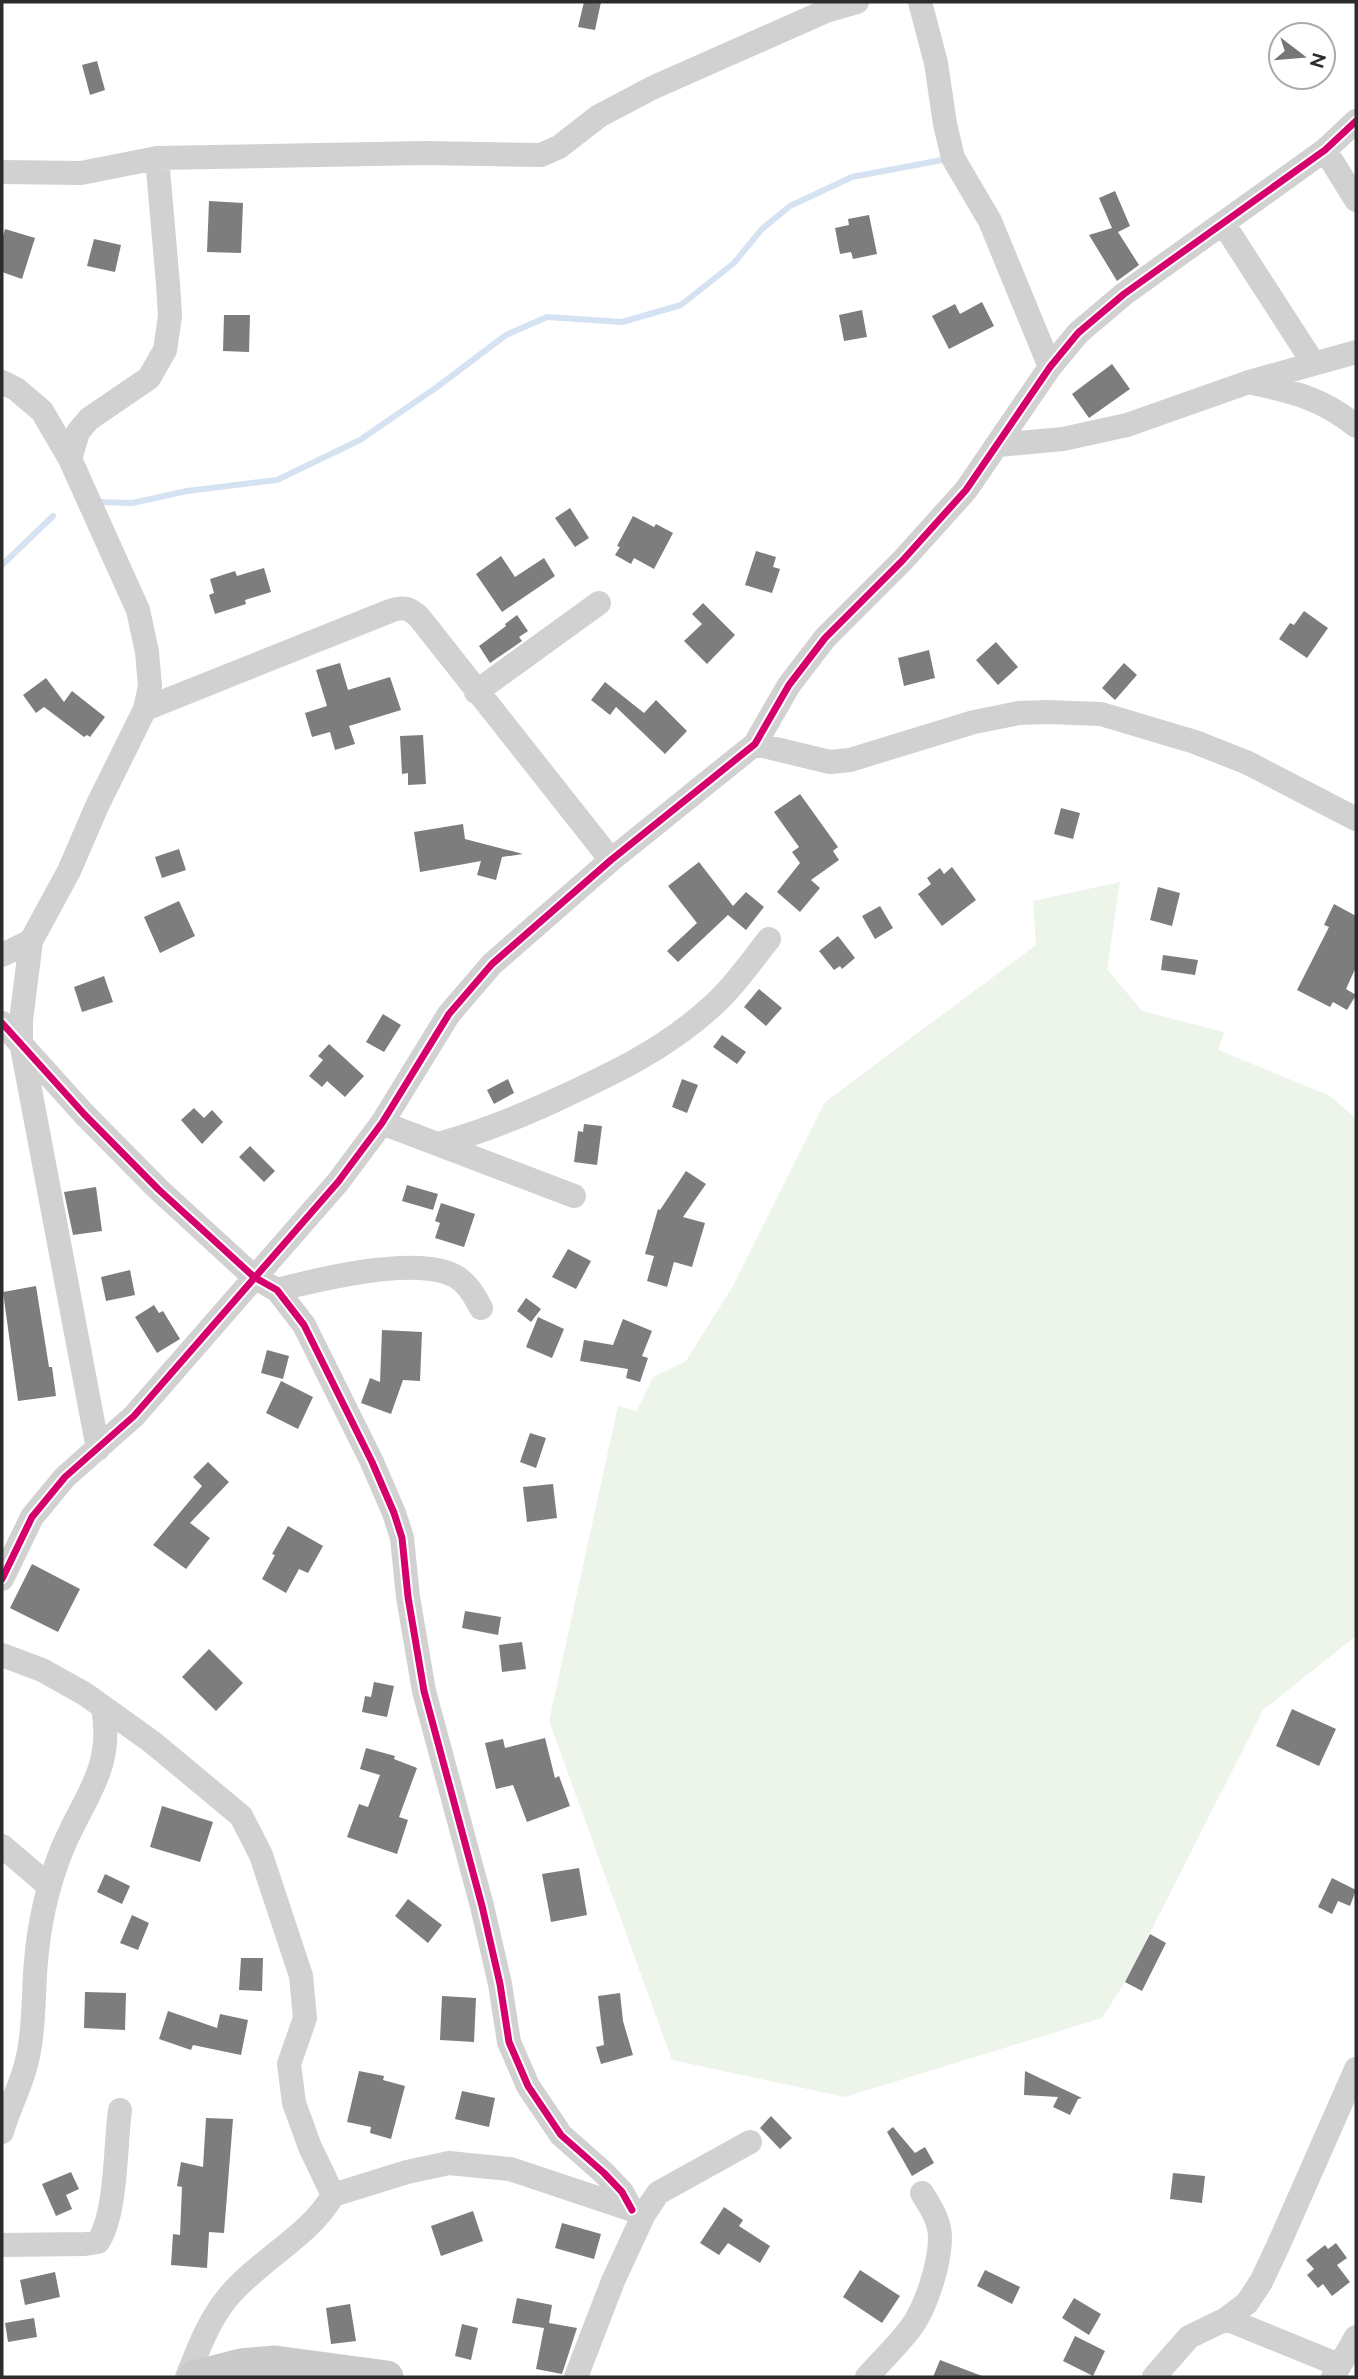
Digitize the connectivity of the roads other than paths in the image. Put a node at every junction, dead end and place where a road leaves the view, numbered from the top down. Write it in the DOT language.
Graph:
graph roads {
  1 [pos="857,2"];
  2 [pos="920,2"];
  3 [pos="1356,121"];
  4 [pos="1325,150"];
  5 [pos="157,158"];
  6 [pos="2,173"];
  7 [pos="1356,200"];
  8 [pos="1223,223"];
  9 [pos="1356,352"];
  10 [pos="1314,364"];
  11 [pos="1050,366"];
  12 [pos="2,382"];
  13 [pos="1249,382"];
  14 [pos="1356,426"];
  15 [pos="999,445"];
  16 [pos="70,459"];
  17 [pos="599,603"];
  18 [pos="477,692"];
  19 [pos="145,709"];
  20 [pos="755,744"];
  21 [pos="1356,819"];
  22 [pos="611,860"];
  23 [pos="769,939"];
  24 [pos="31,941"];
  25 [pos="2,955"];
  26 [pos="2,1023"];
  27 [pos="20,1042"];
  28 [pos="382,1123"];
  29 [pos="438,1144"];
  30 [pos="574,1196"];
  31 [pos="254,1277"];
  32 [pos="277,1290"];
  33 [pos="481,1308"];
  34 [pos="98,1449"];
  35 [pos="2,1579"];
  36 [pos="2,1655"];
  37 [pos="103,1707"];
  38 [pos="2,1846"];
  39 [pos="49,1886"];
  40 [pos="1356,2069"];
  41 [pos="120,2110"];
  42 [pos="2,2132"];
  43 [pos="750,2142"];
  44 [pos="922,2193"];
  45 [pos="333,2195"];
  46 [pos="638,2212"];
  47 [pos="2,2245"];
  48 [pos="1226,2319"];
  49 [pos="1356,2337"];
  50 [pos="1336,2371"];
  51 [pos="187,2377"];
  52 [pos="194,2377"];
  53 [pos="387,2377"];
  54 [pos="576,2377"];
  55 [pos="867,2377"];
  56 [pos="1154,2377"];
  1 -- 5 [label="street"];
  2 -- 11 [label="street"];
  3 -- 4 [label="street"];
  4 -- 7 [label="street"];
  4 -- 8 [label="street"];
  5 -- 6 [label="street"];
  5 -- 16 [label="street"];
  8 -- 10 [label="street"];
  8 -- 11 [label="street"];
  9 -- 10 [label="street"];
  10 -- 13 [label="street"];
  11 -- 15 [label="street"];
  12 -- 16 [label="street"];
  13 -- 14 [label="street"];
  13 -- 15 [label="street"];
  15 -- 20 [label="street"];
  16 -- 19 [label="street"];
  17 -- 18 [label="street"];
  18 -- 19 [label="street"];
  18 -- 22 [label="street"];
  19 -- 24 [label="street"];
  20 -- 21 [label="street"];
  20 -- 22 [label="street"];
  22 -- 28 [label="street"];
  23 -- 29 [label="street"];
  24 -- 25 [label="street"];
  24 -- 27 [label="street"];
  26 -- 27 [label="street"];
  27 -- 31 [label="street"];
  27 -- 34 [label="street"];
  28 -- 29 [label="street"];
  28 -- 31 [label="street"];
  29 -- 30 [label="street"];
  31 -- 32 [label="street"];
  31 -- 34 [label="street"];
  32 -- 33 [label="street"];
  32 -- 46 [label="street"];
  34 -- 35 [label="street"];
  36 -- 37 [label="street"];
  37 -- 39 [label="street"];
  37 -- 45 [label="street"];
  38 -- 39 [label="street"];
  39 -- 42 [label="street"];
  40 -- 48 [label="street"];
  41 -- 47 [label="street"];
  43 -- 46 [label="street"];
  44 -- 55 [label="street"];
  45 -- 46 [label="street"];
  45 -- 51 [label="street"];
  46 -- 54 [label="street"];
  48 -- 50 [label="street"];
  48 -- 56 [label="street"];
  49 -- 50 [label="street"];
  52 -- 53 [label="street"];
}
